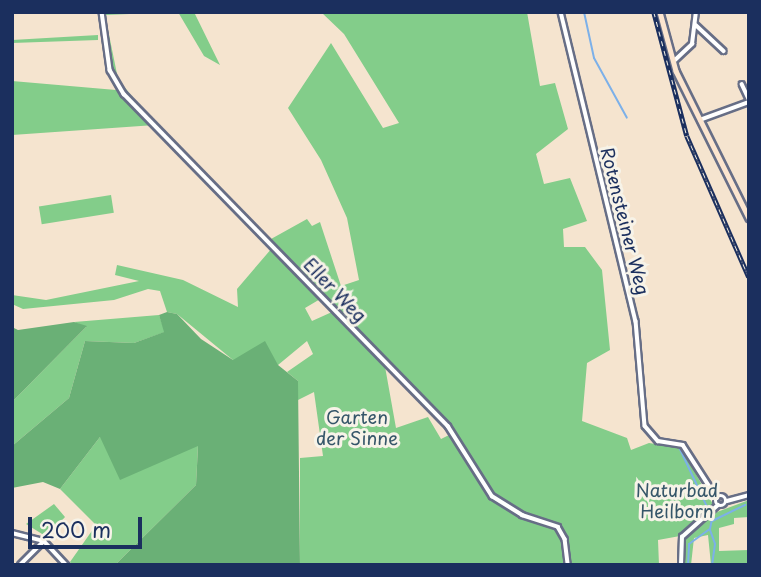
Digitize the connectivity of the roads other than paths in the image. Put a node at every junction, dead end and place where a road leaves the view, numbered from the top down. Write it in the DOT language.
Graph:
graph roads {
  1 [pos="102,12"];
  2 [pos="561,12"];
  3 [pos="660,12"];
  4 [pos="696,12"];
  5 [pos="696,25"];
  6 [pos="724,51"];
  7 [pos="672,62"];
  8 [pos="742,84"];
  9 [pos="749,100"];
  10 [pos="700,120"];
  11 [pos="749,218"];
  12 [pos="749,495"];
  13 [pos="717,498"];
  14 [pos="727,501"];
  15 [pos="718,505"];
  16 [pos="12,533"];
  17 [pos="44,541"];
  18 [pos="20,565"];
  19 [pos="66,565"];
  20 [pos="568,565"];
  21 [pos="681,565"];
  1 -- 20 [label="street, Eller Weg"];
  2 -- 13 [label="street, Rotensteiner Weg"];
  3 -- 7 [label="main road"];
  4 -- 5 [label="street"];
  5 -- 6 [label="street"];
  5 -- 7 [label="street"];
  7 -- 10 [label="main road"];
  8 -- 9 [label="street"];
  9 -- 10 [label="street"];
  10 -- 11 [label="main road"];
  12 -- 14 [label="street"];
  13 -- 14 [label="street"];
  13 -- 15 [label="street"];
  14 -- 15 [label="street"];
  15 -- 21 [label="street"];
  16 -- 17 [label="street"];
  17 -- 18 [label="street"];
  17 -- 19 [label="street"];
}
